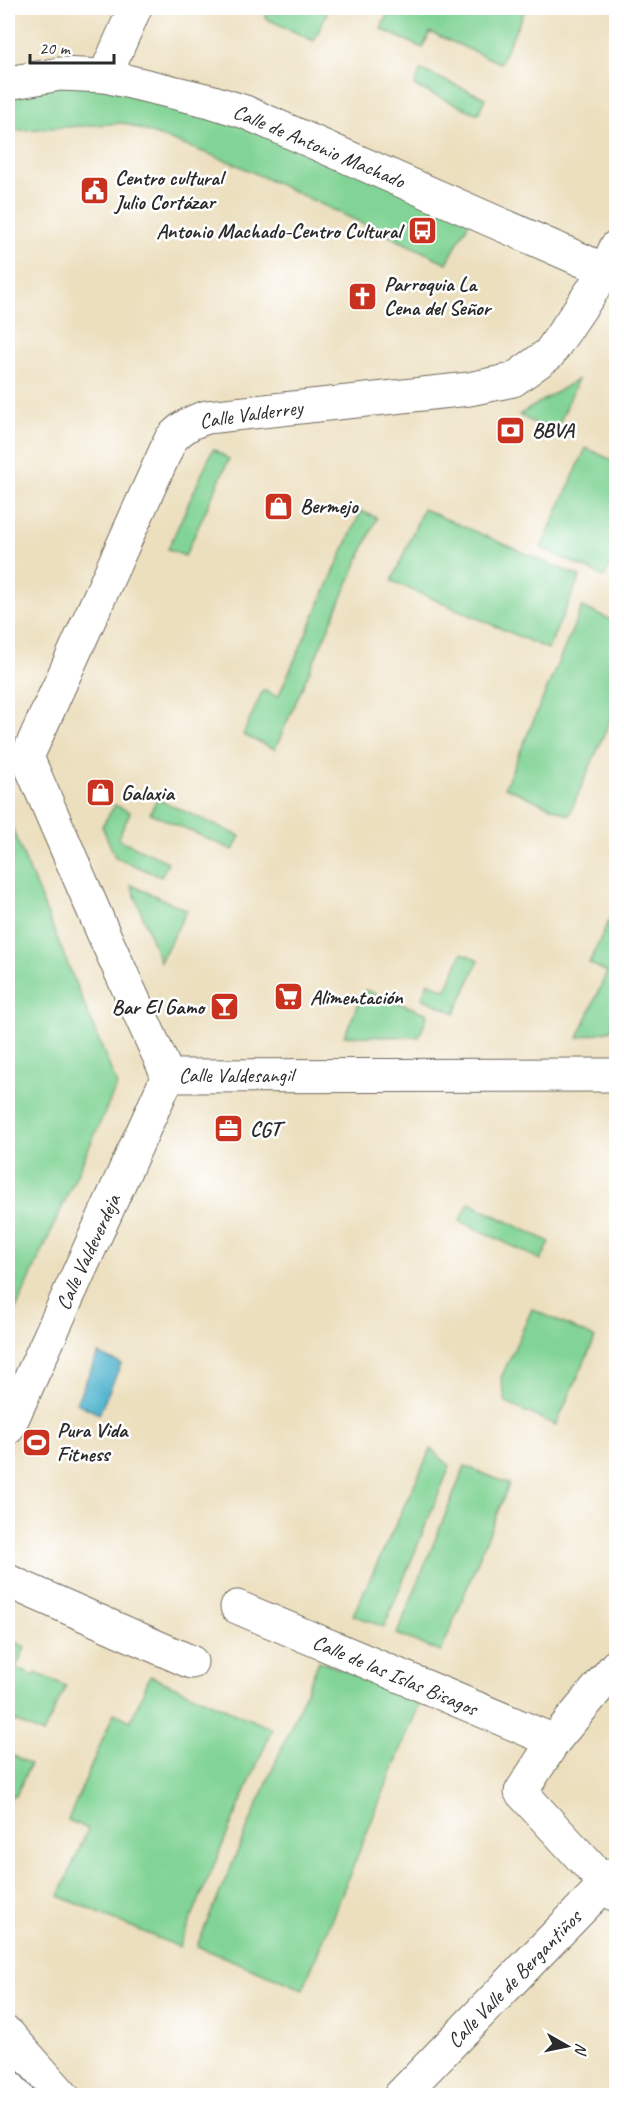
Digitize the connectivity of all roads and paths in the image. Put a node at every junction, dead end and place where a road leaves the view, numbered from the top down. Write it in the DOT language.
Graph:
graph roads {
  1 [pos="135,8"];
  2 [pos="105,76"];
  3 [pos="8,83"];
  4 [pos="613,264"];
  5 [pos="27,757"];
  6 [pos="168,1076"];
  7 [pos="616,1076"];
  8 [pos="8,1428"];
  9 [pos="8,1581"];
  10 [pos="237,1607"];
  11 [pos="191,1662"];
  12 [pos="616,1665"];
  13 [pos="554,1741"];
  14 [pos="613,1884"];
  15 [pos="8,2034"];
  16 [pos="8,2086"];
  17 [pos="17,2096"];
  18 [pos="63,2096"];
  19 [pos="400,2096"];
  1 -- 2 [label="street"];
  2 -- 3 [label="street, Calle de Antonio Machado"];
  2 -- 4 [label="street, Calle de Antonio Machado"];
  4 -- 5 [label="street, Calle Valderrey"];
  5 -- 6 [label="street, Calle Valdesangil"];
  6 -- 7 [label="street, Calle Valdesangil"];
  6 -- 8 [label="street, Calle Valdeverdeja"];
  9 -- 11 [label="street"];
  10 -- 13 [label="street, Calle de las Islas Bisagos"];
  12 -- 13 [label="street, Calle Valle de Bergantiños"];
  13 -- 14 [label="street, Calle Valle de Bergantiños"];
  14 -- 19 [label="street, Calle Valle de Bergantiños"];
  15 -- 18 [label="street"];
  16 -- 17 [label="street"];
}
